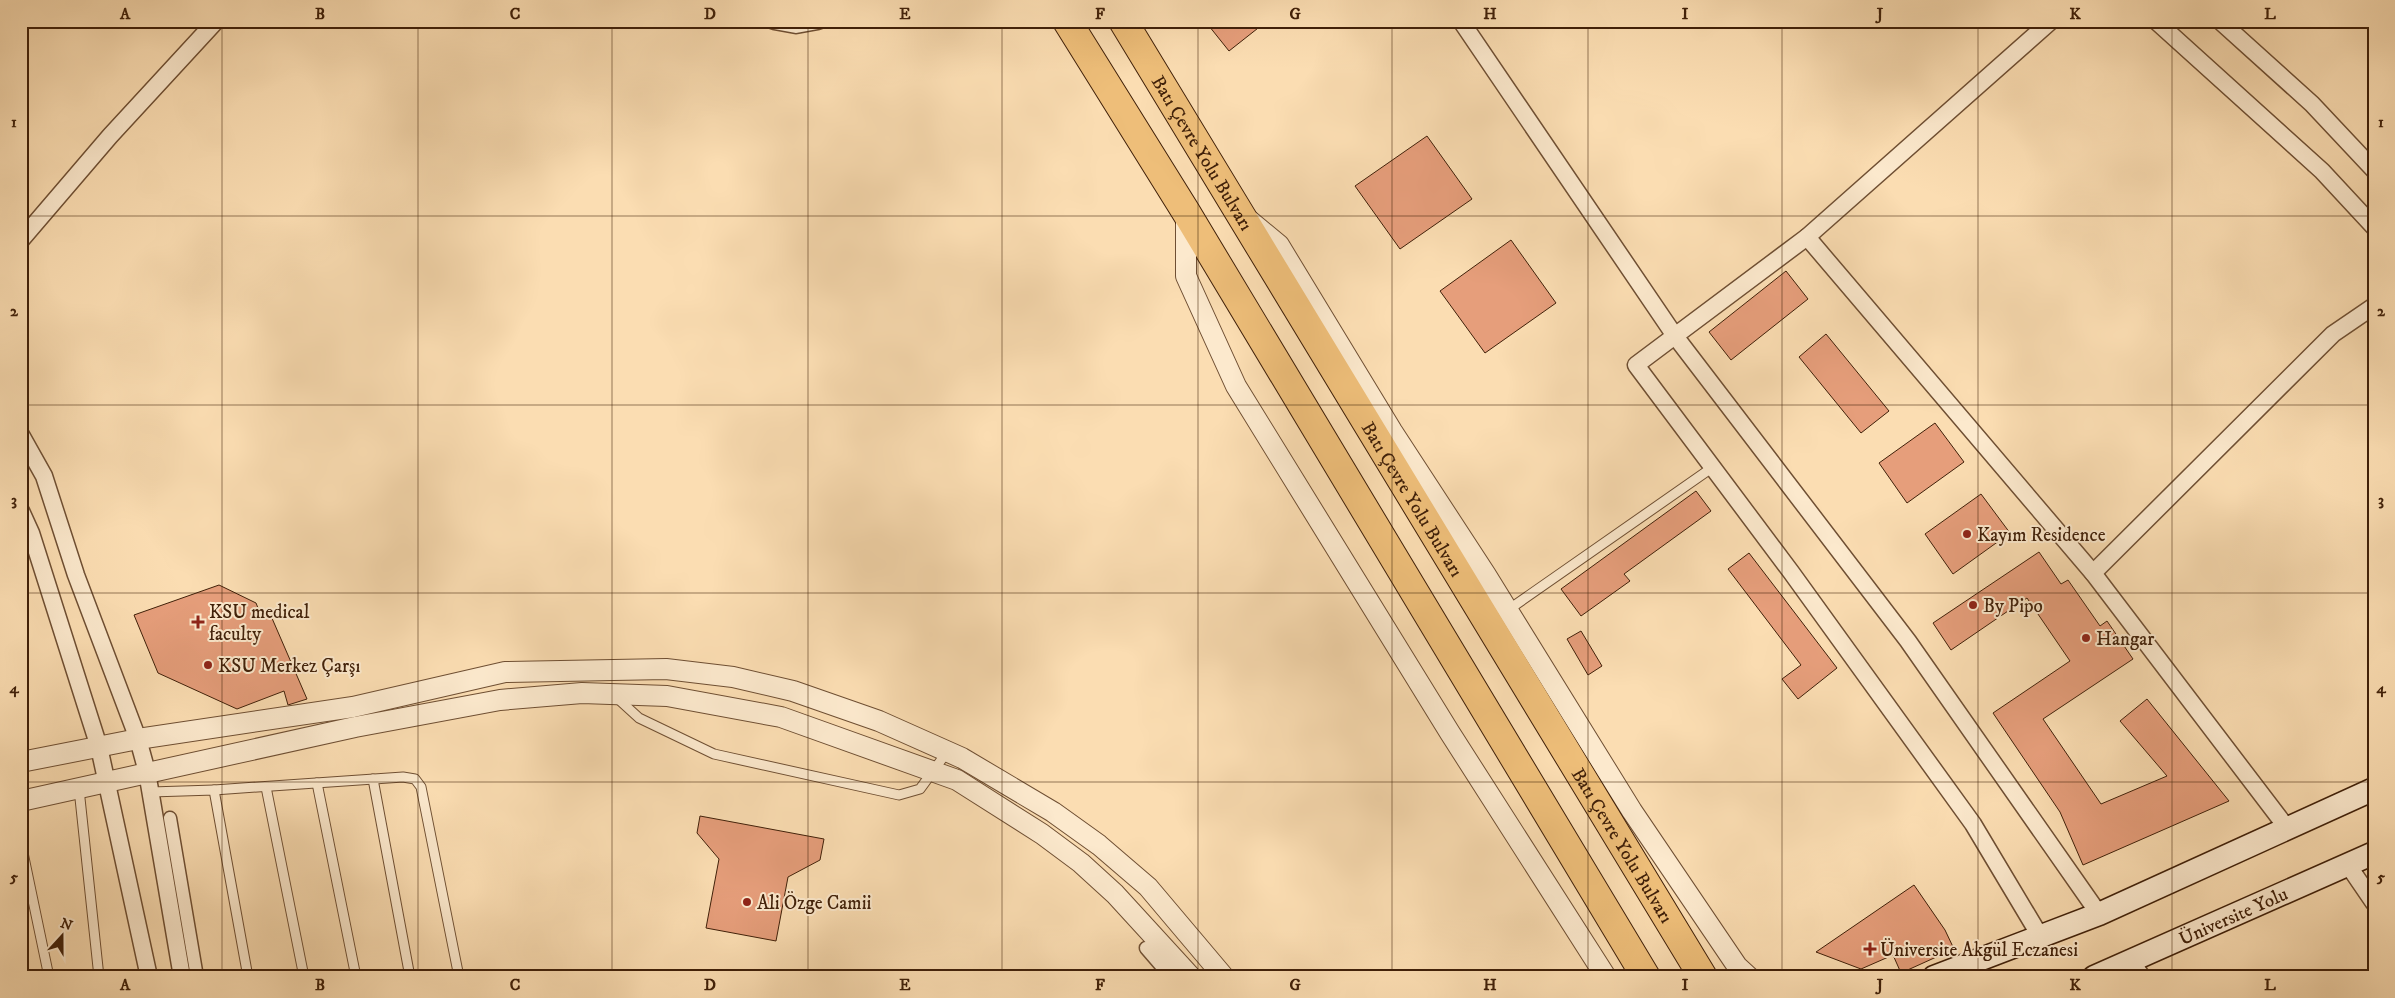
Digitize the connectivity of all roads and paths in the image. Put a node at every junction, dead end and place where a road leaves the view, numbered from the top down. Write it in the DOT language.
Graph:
graph roads {
  1 [pos="216,21"];
  2 [pos="774,21"];
  3 [pos="818,21"];
  4 [pos="1067,21"];
  5 [pos="1123,21"];
  6 [pos="1461,21"];
  7 [pos="2051,21"];
  8 [pos="2156,21"];
  9 [pos="2220,21"];
  10 [pos="2374,170"];
  11 [pos="1186,212"];
  12 [pos="1241,213"];
  13 [pos="2374,227"];
  14 [pos="1808,237"];
  15 [pos="21,240"];
  16 [pos="2374,306"];
  17 [pos="1675,336"];
  18 [pos="21,435"];
  19 [pos="1713,467"];
  20 [pos="21,511"];
  21 [pos="2093,573"];
  22 [pos="1508,610"];
  23 [pos="612,694"];
  24 [pos="138,739"];
  25 [pos="98,747"];
  26 [pos="948,752"];
  27 [pos="21,762"];
  28 [pos="147,772"];
  29 [pos="935,772"];
  30 [pos="373,779"];
  31 [pos="107,783"];
  32 [pos="317,783"];
  33 [pos="266,787"];
  34 [pos="79,789"];
  35 [pos="2374,789"];
  36 [pos="214,790"];
  37 [pos="150,792"];
  38 [pos="21,801"];
  39 [pos="170,818"];
  40 [pos="2287,828"];
  41 [pos="21,843"];
  42 [pos="2374,852"];
  43 [pos="2348,865"];
  44 [pos="2374,903"];
  45 [pos="2099,914"];
  46 [pos="2040,936"];
  47 [pos="1146,948"];
  48 [pos="2136,969"];
  49 [pos="1644,975"];
  50 [pos="49,977"];
  51 [pos="99,977"];
  52 [pos="149,977"];
  53 [pos="182,977"];
  54 [pos="197,977"];
  55 [pos="248,977"];
  56 [pos="304,977"];
  57 [pos="356,977"];
  58 [pos="410,977"];
  59 [pos="459,977"];
  60 [pos="1171,977"];
  61 [pos="1191,977"];
  62 [pos="1224,977"];
  63 [pos="1606,977"];
  64 [pos="1703,977"];
  65 [pos="1749,977"];
  66 [pos="1934,977"];
  67 [pos="2094,977"];
  1 -- 15 [label="street"];
  2 -- 3 [label="street"];
  4 -- 11 [label="highway"];
  5 -- 12 [label="highway, Batı Çevre Yolu Bulvarı"];
  6 -- 17 [label="street"];
  7 -- 14 [label="street"];
  8 -- 13 [label="street"];
  9 -- 10 [label="street"];
  11 -- 49 [label="highway"];
  11 -- 63 [label="street"];
  12 -- 22 [label="street"];
  12 -- 64 [label="highway, Batı Çevre Yolu Bulvarı"];
  14 -- 17 [label="street"];
  14 -- 21 [label="street"];
  16 -- 21 [label="street"];
  17 -- 19 [label="street"];
  17 -- 45 [label="street"];
  18 -- 24 [label="street"];
  19 -- 22 [label="lane"];
  19 -- 46 [label="street"];
  20 -- 25 [label="street"];
  21 -- 40 [label="street"];
  22 -- 65 [label="street"];
  23 -- 28 [label="street"];
  23 -- 29 [label="street"];
  23 -- 29 [label="lane"];
  24 -- 25 [label="street"];
  24 -- 26 [label="street"];
  24 -- 28 [label="street"];
  25 -- 27 [label="street"];
  25 -- 31 [label="street"];
  26 -- 29 [label="lane"];
  26 -- 62 [label="street"];
  28 -- 31 [label="street"];
  28 -- 37 [label="street"];
  29 -- 61 [label="street"];
  30 -- 32 [label="lane"];
  30 -- 58 [label="lane"];
  30 -- 59 [label="lane"];
  31 -- 34 [label="street"];
  31 -- 52 [label="street"];
  32 -- 33 [label="lane"];
  32 -- 57 [label="lane"];
  33 -- 36 [label="lane"];
  33 -- 56 [label="lane"];
  34 -- 38 [label="street"];
  34 -- 51 [label="lane"];
  35 -- 40 [label="main road"];
  36 -- 37 [label="lane"];
  36 -- 55 [label="lane"];
  37 -- 53 [label="street"];
  39 -- 54 [label="street"];
  40 -- 45 [label="main road"];
  41 -- 50 [label="lane"];
  42 -- 43 [label="main road, Üniversite Yolu"];
  43 -- 44 [label="street"];
  43 -- 48 [label="main road, Üniversite Yolu"];
  45 -- 46 [label="main road"];
  46 -- 66 [label="main road"];
  47 -- 60 [label="street"];
  48 -- 67 [label="main road, Üniversite Yolu"];
}
